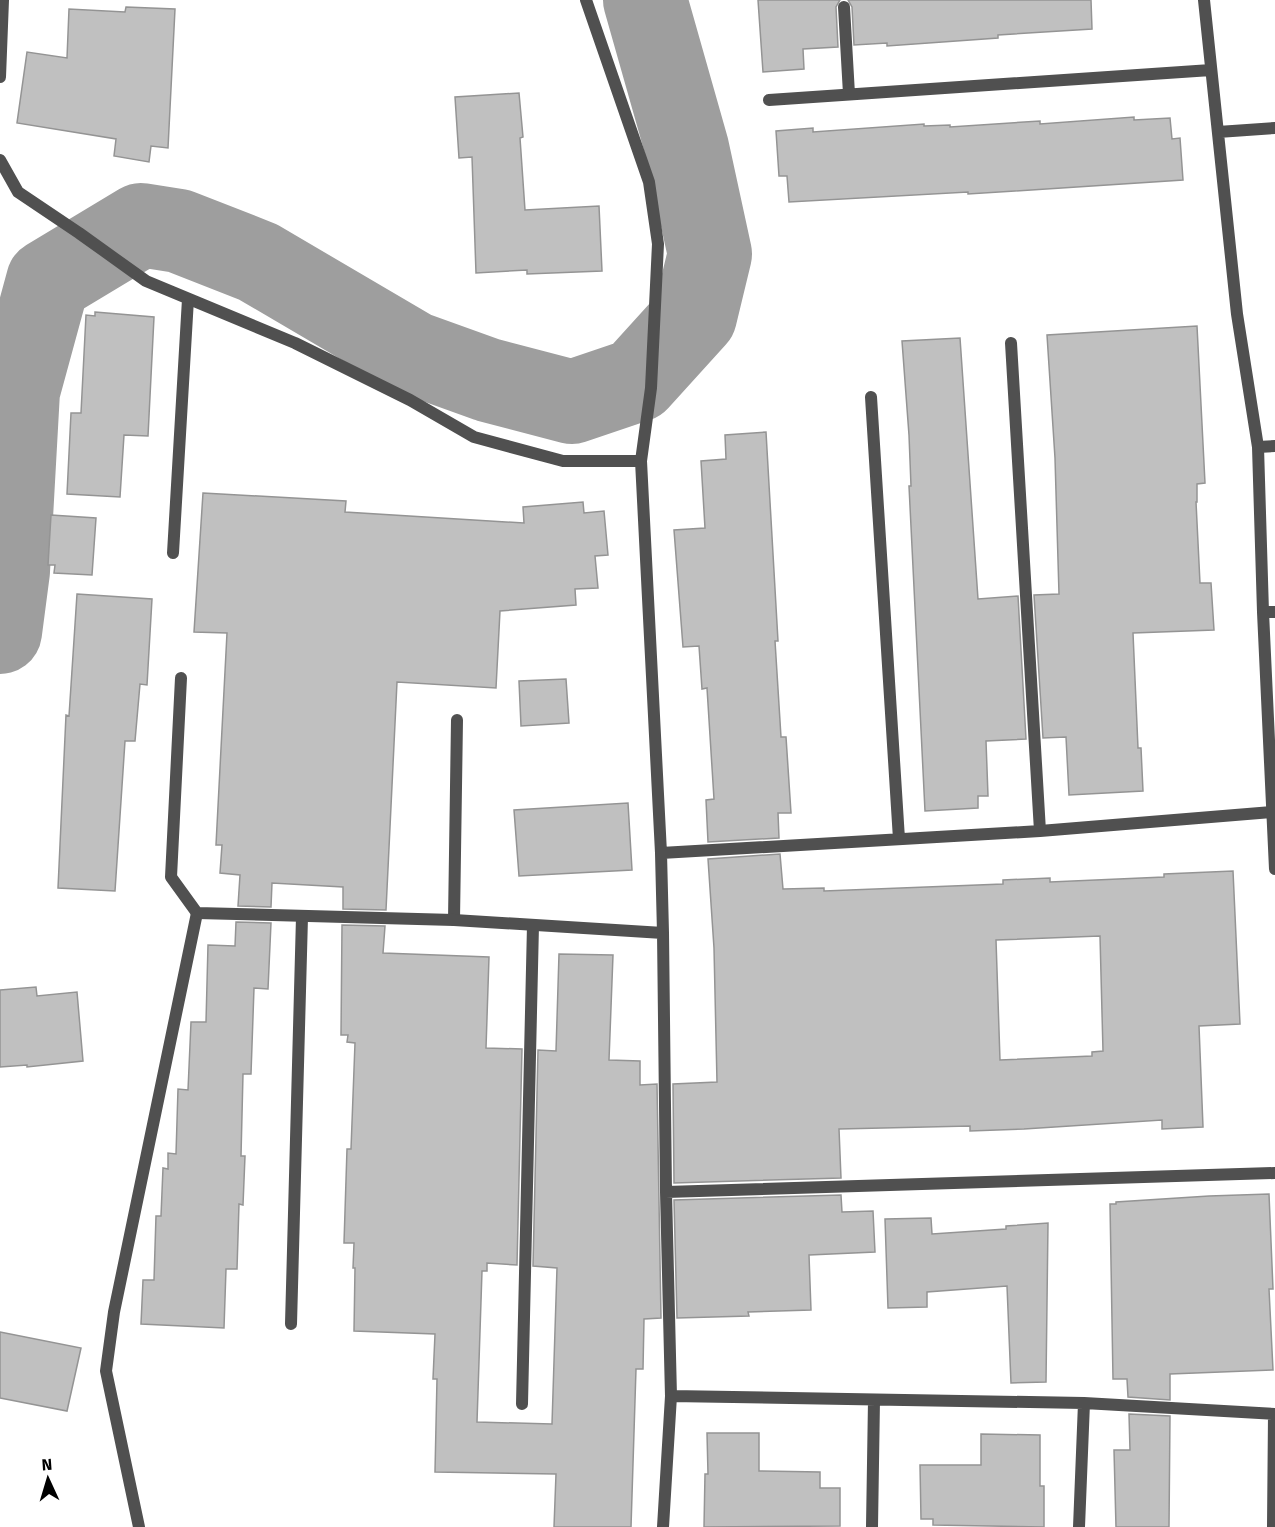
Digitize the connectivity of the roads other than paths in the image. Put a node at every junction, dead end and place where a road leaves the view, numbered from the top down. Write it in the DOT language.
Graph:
graph roads {
  1 [pos="3,0"];
  2 [pos="586,0"];
  3 [pos="1204,0"];
  4 [pos="844,7"];
  5 [pos="1211,70"];
  6 [pos="0,77"];
  7 [pos="849,94"];
  8 [pos="769,100"];
  9 [pos="1275,128"];
  10 [pos="1218,132"];
  11 [pos="0,160"];
  12 [pos="188,299"];
  13 [pos="1011,343"];
  14 [pos="871,396"];
  15 [pos="1275,446"];
  16 [pos="1258,447"];
  17 [pos="641,461"];
  18 [pos="173,553"];
  19 [pos="1269,612"];
  20 [pos="181,678"];
  21 [pos="1271,711"];
  22 [pos="457,720"];
  23 [pos="1272,812"];
  24 [pos="1040,831"];
  25 [pos="898,839"];
  26 [pos="661,853"];
  27 [pos="1275,868"];
  28 [pos="197,913"];
  29 [pos="302,917"];
  30 [pos="454,920"];
  31 [pos="533,925"];
  32 [pos="663,933"];
  33 [pos="1275,1173"];
  34 [pos="666,1192"];
  35 [pos="291,1324"];
  36 [pos="671,1396"];
  37 [pos="874,1400"];
  38 [pos="1084,1403"];
  39 [pos="522,1404"];
  40 [pos="1274,1414"];
  41 [pos="139,1527"];
  42 [pos="663,1527"];
  43 [pos="872,1527"];
  44 [pos="1079,1527"];
  45 [pos="1273,1527"];
  1 -- 6 [label="street"];
  2 -- 17 [label="street"];
  3 -- 5 [label="street"];
  4 -- 7 [label="street"];
  5 -- 7 [label="street"];
  5 -- 10 [label="street"];
  7 -- 8 [label="street"];
  9 -- 10 [label="street"];
  10 -- 16 [label="street"];
  11 -- 12 [label="street"];
  12 -- 17 [label="street"];
  12 -- 18 [label="street"];
  13 -- 24 [label="street"];
  14 -- 25 [label="street"];
  15 -- 16 [label="street"];
  16 -- 19 [label="street"];
  17 -- 26 [label="street"];
  19 -- 21 [label="street"];
  20 -- 28 [label="street"];
  21 -- 23 [label="street"];
  22 -- 30 [label="street"];
  23 -- 24 [label="street"];
  23 -- 27 [label="street"];
  24 -- 25 [label="street"];
  25 -- 26 [label="street"];
  26 -- 32 [label="street"];
  28 -- 29 [label="street"];
  28 -- 41 [label="street"];
  29 -- 30 [label="street"];
  29 -- 35 [label="street"];
  30 -- 31 [label="street"];
  31 -- 32 [label="street"];
  31 -- 39 [label="street"];
  32 -- 34 [label="street"];
  33 -- 34 [label="street"];
  34 -- 36 [label="street"];
  36 -- 37 [label="street"];
  36 -- 42 [label="street"];
  37 -- 38 [label="street"];
  37 -- 43 [label="street"];
  38 -- 40 [label="street"];
  38 -- 44 [label="street"];
  40 -- 45 [label="street"];
}
